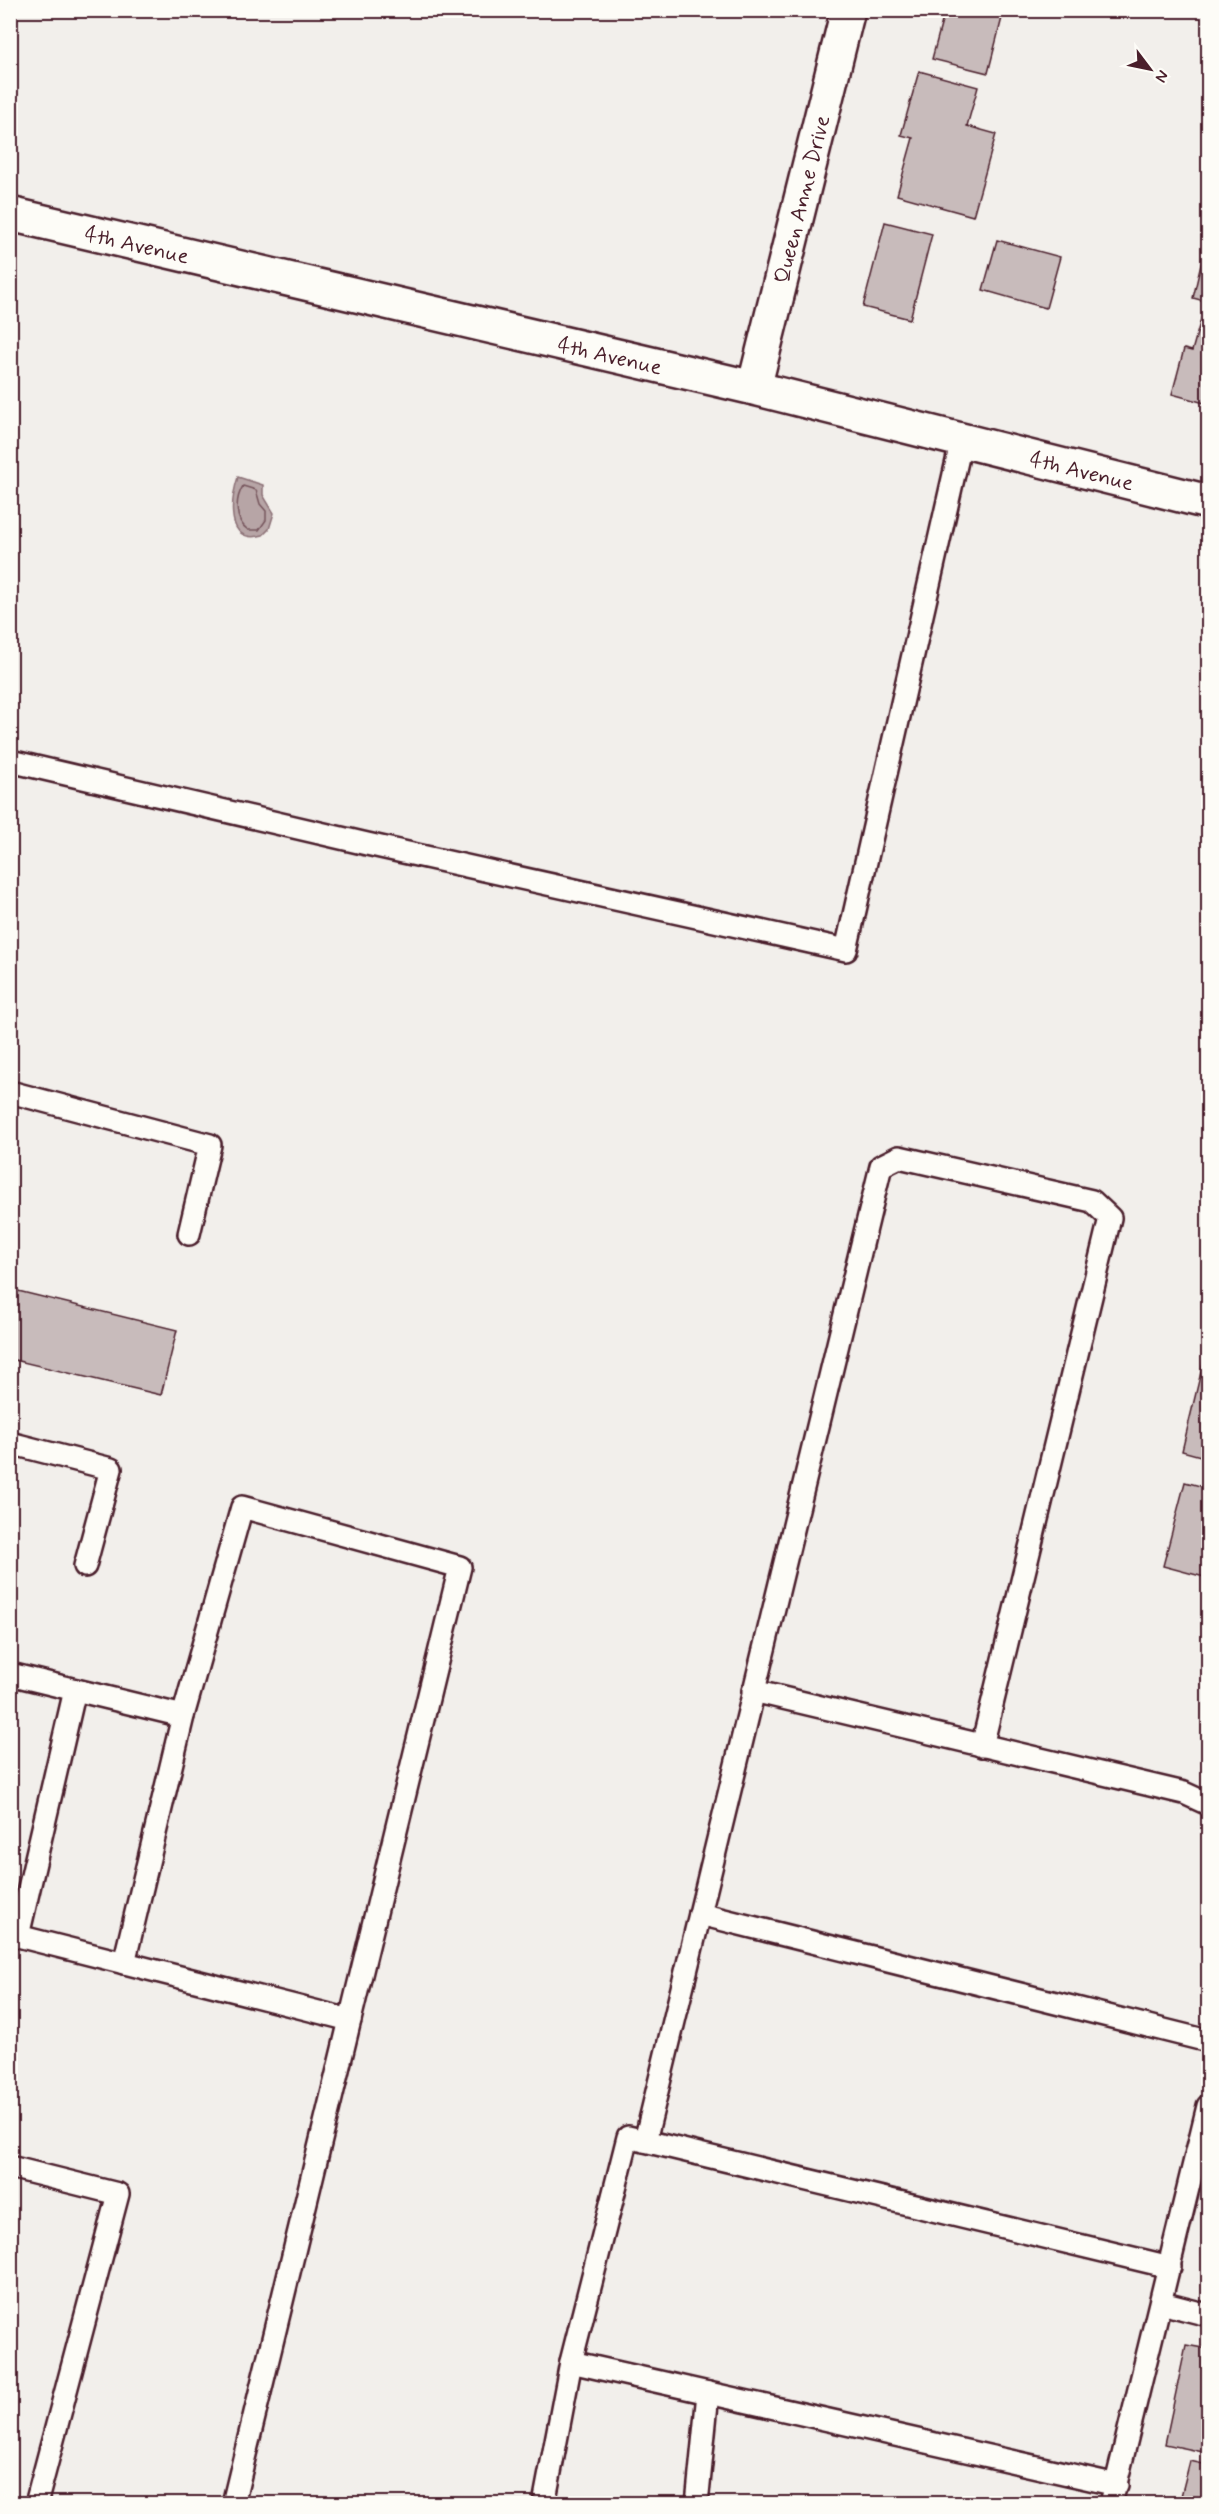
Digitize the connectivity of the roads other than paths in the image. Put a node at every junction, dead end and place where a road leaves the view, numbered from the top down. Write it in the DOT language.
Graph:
graph roads {
  1 [pos="848,10"];
  2 [pos="10,214"];
  3 [pos="754,388"];
  4 [pos="962,439"];
  5 [pos="1209,502"];
  6 [pos="10,761"];
  7 [pos="10,1092"];
  8 [pos="189,1234"];
  9 [pos="10,1443"];
  10 [pos="85,1566"];
  11 [pos="10,1674"];
  12 [pos="75,1690"];
  13 [pos="753,1691"];
  14 [pos="183,1716"];
  15 [pos="982,1746"];
  16 [pos="1209,1804"];
  17 [pos="700,1914"];
  18 [pos="14,1935"];
  19 [pos="124,1963"];
  20 [pos="350,2020"];
  21 [pos="1209,2041"];
  22 [pos="1209,2106"];
  23 [pos="645,2141"];
  24 [pos="10,2167"];
  25 [pos="1170,2267"];
  26 [pos="1161,2303"];
  27 [pos="1209,2315"];
  28 [pos="571,2362"];
  29 [pos="708,2393"];
  30 [pos="1114,2494"];
  31 [pos="36,2504"];
  32 [pos="233,2504"];
  33 [pos="544,2504"];
  34 [pos="697,2504"];
  1 -- 3 [label="main road, Queen Anne Drive"];
  2 -- 3 [label="main road, 4th Avenue"];
  3 -- 4 [label="main road, 4th Avenue"];
  4 -- 5 [label="main road, 4th Avenue"];
  4 -- 6 [label="lane"];
  7 -- 8 [label="lane"];
  9 -- 10 [label="lane"];
  11 -- 12 [label="lane"];
  12 -- 14 [label="lane"];
  12 -- 18 [label="lane"];
  13 -- 15 [label="lane"];
  13 -- 15 [label="lane"];
  13 -- 17 [label="lane"];
  14 -- 19 [label="lane"];
  14 -- 20 [label="lane"];
  15 -- 16 [label="lane"];
  17 -- 21 [label="lane"];
  17 -- 23 [label="lane"];
  18 -- 19 [label="lane"];
  19 -- 20 [label="lane"];
  20 -- 32 [label="lane"];
  22 -- 25 [label="lane"];
  23 -- 25 [label="lane"];
  23 -- 28 [label="lane"];
  24 -- 31 [label="lane"];
  25 -- 26 [label="lane"];
  26 -- 27 [label="lane"];
  26 -- 30 [label="lane"];
  28 -- 29 [label="lane"];
  28 -- 33 [label="lane"];
  29 -- 30 [label="lane"];
  29 -- 34 [label="lane"];
}
